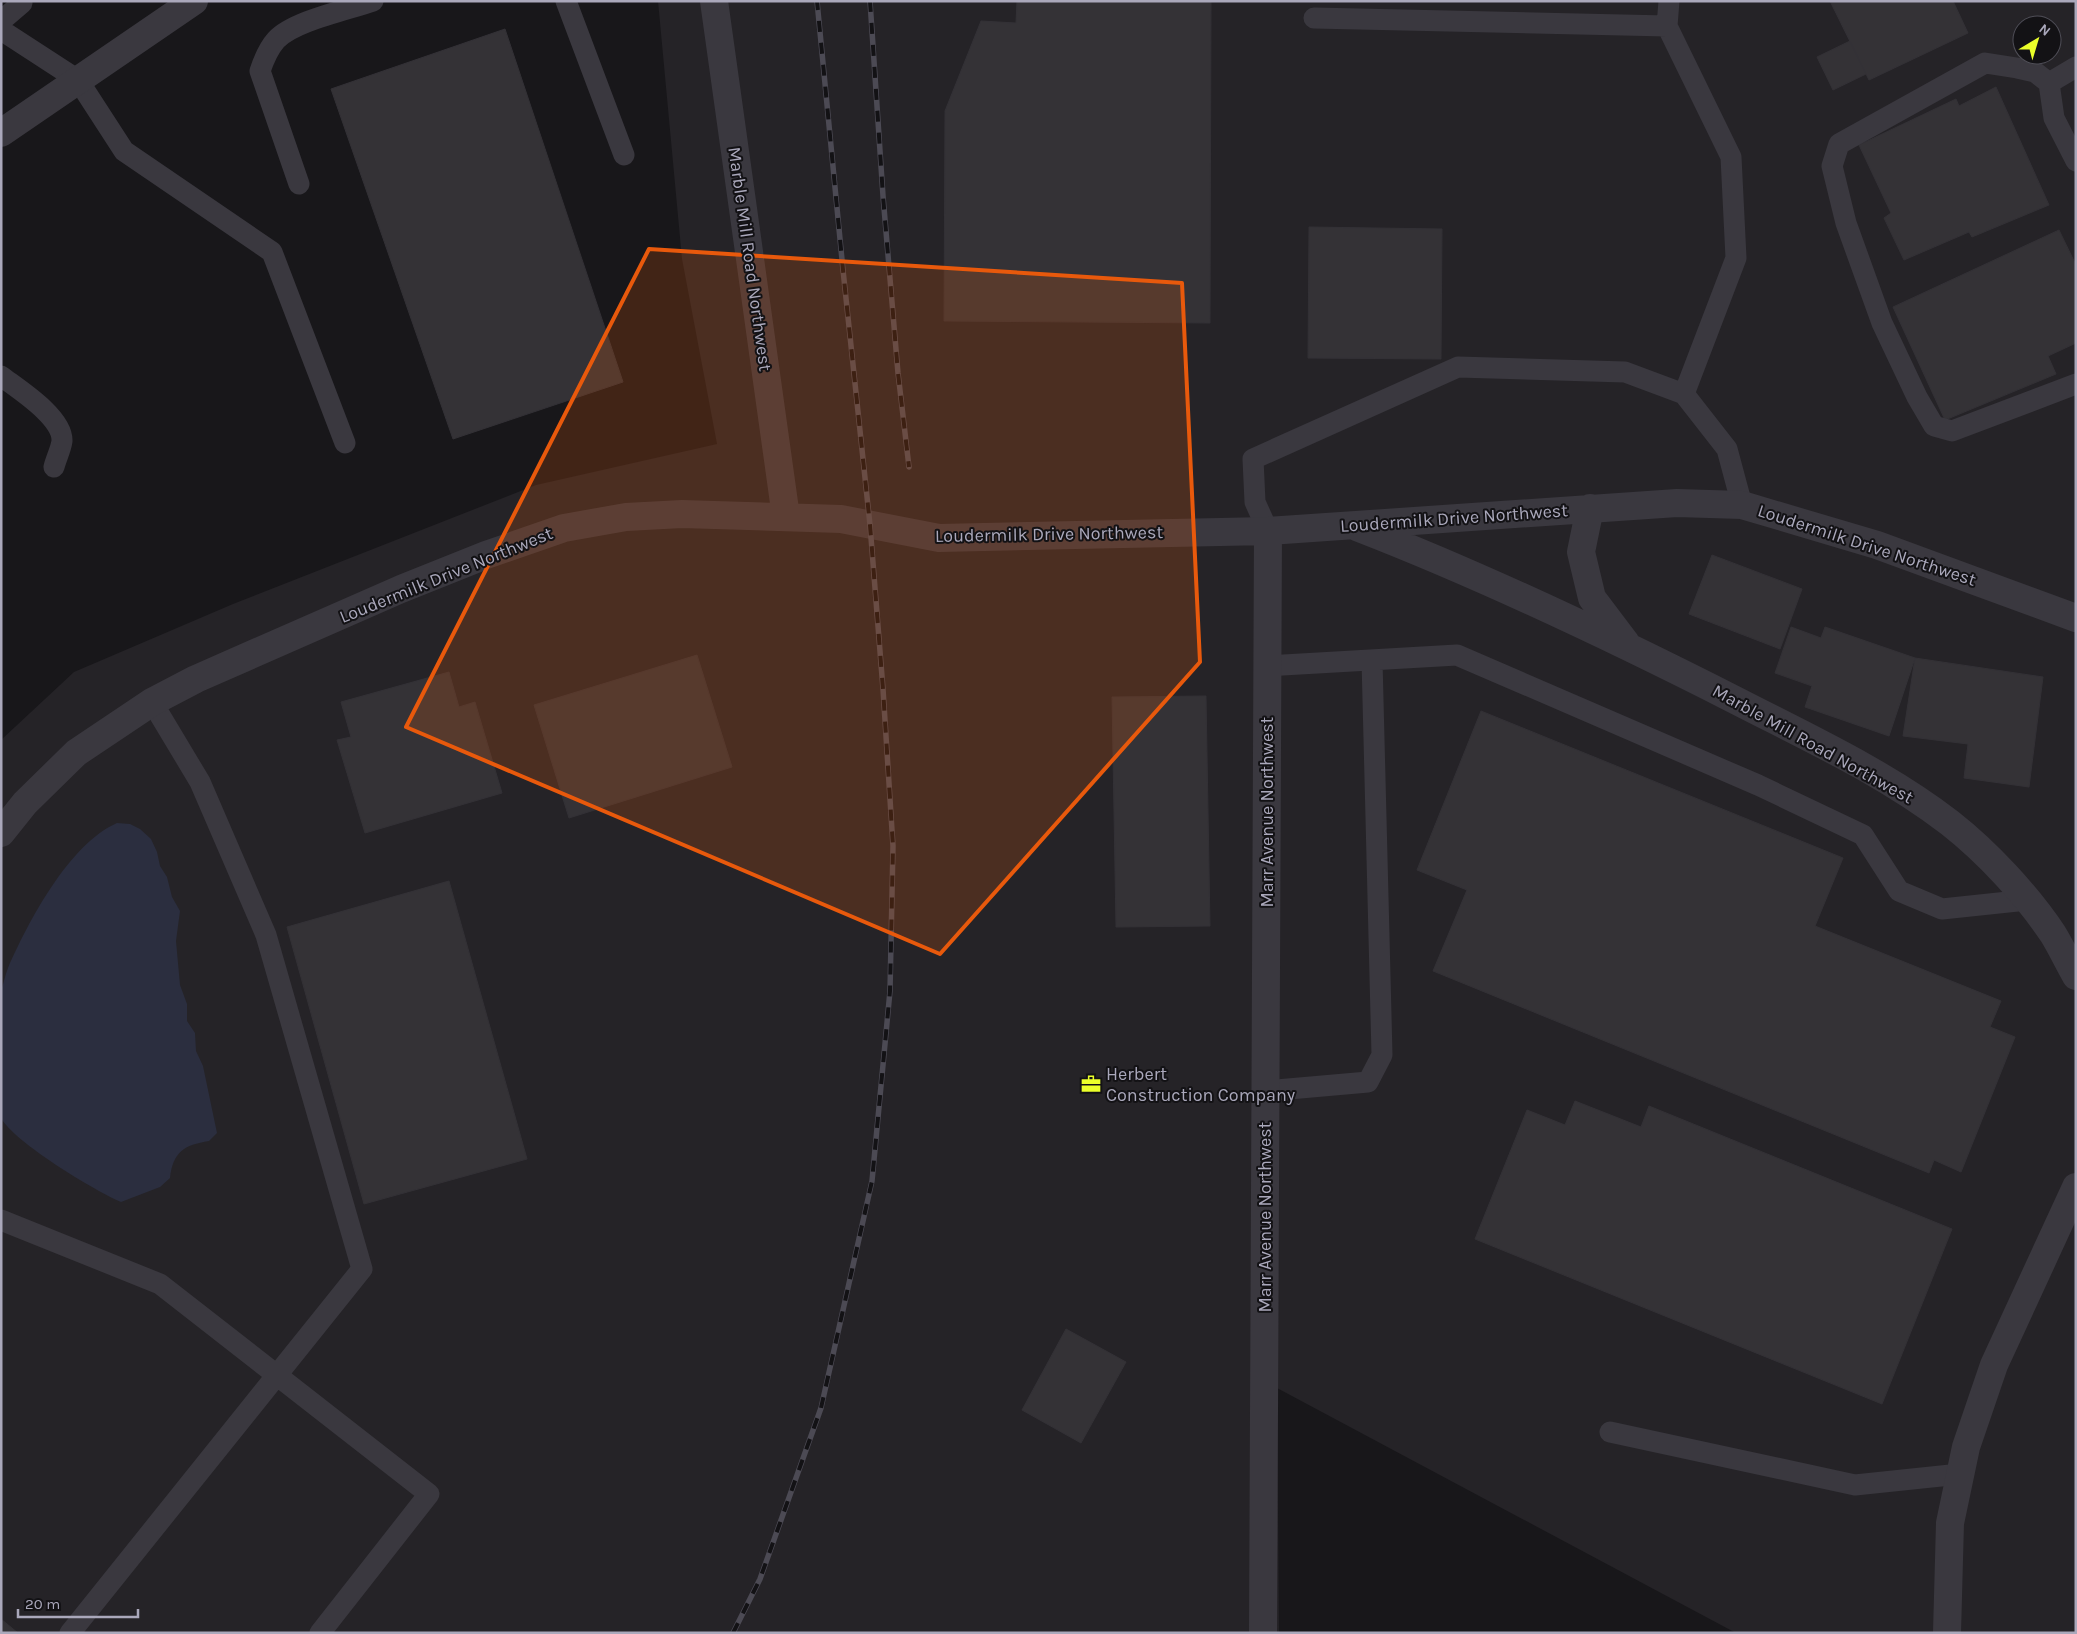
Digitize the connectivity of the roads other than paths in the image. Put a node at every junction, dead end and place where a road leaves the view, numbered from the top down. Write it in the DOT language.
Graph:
graph roads {
  1 [pos="194,1"];
  2 [pos="373,1"];
  3 [pos="566,1"];
  4 [pos="714,1"];
  5 [pos="1669,1"];
  6 [pos="22,3"];
  7 [pos="1314,18"];
  8 [pos="1,21"];
  9 [pos="1667,26"];
  10 [pos="1,30"];
  11 [pos="2076,67"];
  12 [pos="78,80"];
  13 [pos="2049,83"];
  14 [pos="1,133"];
  15 [pos="624,155"];
  16 [pos="2076,162"];
  17 [pos="299,184"];
  18 [pos="1,376"];
  19 [pos="2076,384"];
  20 [pos="1684,394"];
  21 [pos="345,443"];
  22 [pos="54,467"];
  23 [pos="1742,505"];
  24 [pos="1590,508"];
  25 [pos="786,517"];
  26 [pos="1351,525"];
  27 [pos="1268,530"];
  28 [pos="2076,618"];
  29 [pos="1630,648"];
  30 [pos="1372,660"];
  31 [pos="1267,666"];
  32 [pos="152,702"];
  33 [pos="1,833"];
  34 [pos="2027,900"];
  35 [pos="2076,976"];
  36 [pos="1266,1090"];
  37 [pos="2076,1187"];
  38 [pos="1,1220"];
  39 [pos="277,1375"];
  40 [pos="1610,1432"];
  41 [pos="1960,1474"];
  42 [pos="70,1633"];
  43 [pos="320,1633"];
  44 [pos="1263,1633"];
  45 [pos="1947,1633"];
  1 -- 12 [label="street"];
  2 -- 17 [label="lane"];
  3 -- 15 [label="lane"];
  4 -- 25 [label="street, Marble Mill Road Northwest"];
  5 -- 9 [label="lane"];
  6 -- 8 [label="lane"];
  7 -- 9 [label="lane"];
  9 -- 20 [label="lane"];
  10 -- 12 [label="lane"];
  11 -- 13 [label="lane"];
  12 -- 14 [label="street"];
  12 -- 21 [label="lane"];
  13 -- 16 [label="lane"];
  13 -- 19 [label="lane"];
  18 -- 22 [label="lane"];
  20 -- 23 [label="lane"];
  20 -- 27 [label="lane"];
  23 -- 24 [label="street, Loudermilk Drive Northwest"];
  23 -- 28 [label="street, Loudermilk Drive Northwest"];
  24 -- 26 [label="street, Loudermilk Drive Northwest"];
  24 -- 29 [label="street, Marble Mill Road Northwest"];
  25 -- 27 [label="street, Loudermilk Drive Northwest"];
  25 -- 32 [label="street, Loudermilk Drive Northwest"];
  26 -- 27 [label="street, Loudermilk Drive Northwest"];
  26 -- 29 [label="street, Marble Mill Road Northwest"];
  27 -- 31 [label="street, Marr Avenue Northwest"];
  29 -- 34 [label="street, Marble Mill Road Northwest"];
  30 -- 31 [label="lane"];
  30 -- 34 [label="lane"];
  30 -- 36 [label="lane"];
  31 -- 36 [label="street, Marr Avenue Northwest"];
  32 -- 33 [label="street, Loudermilk Drive Northwest"];
  32 -- 39 [label="lane"];
  34 -- 35 [label="street, Marble Mill Road Northwest"];
  36 -- 44 [label="street, Marr Avenue Northwest"];
  37 -- 41 [label="street"];
  38 -- 39 [label="lane"];
  39 -- 42 [label="lane"];
  39 -- 43 [label="lane"];
  40 -- 41 [label="lane"];
  41 -- 45 [label="street"];
}
